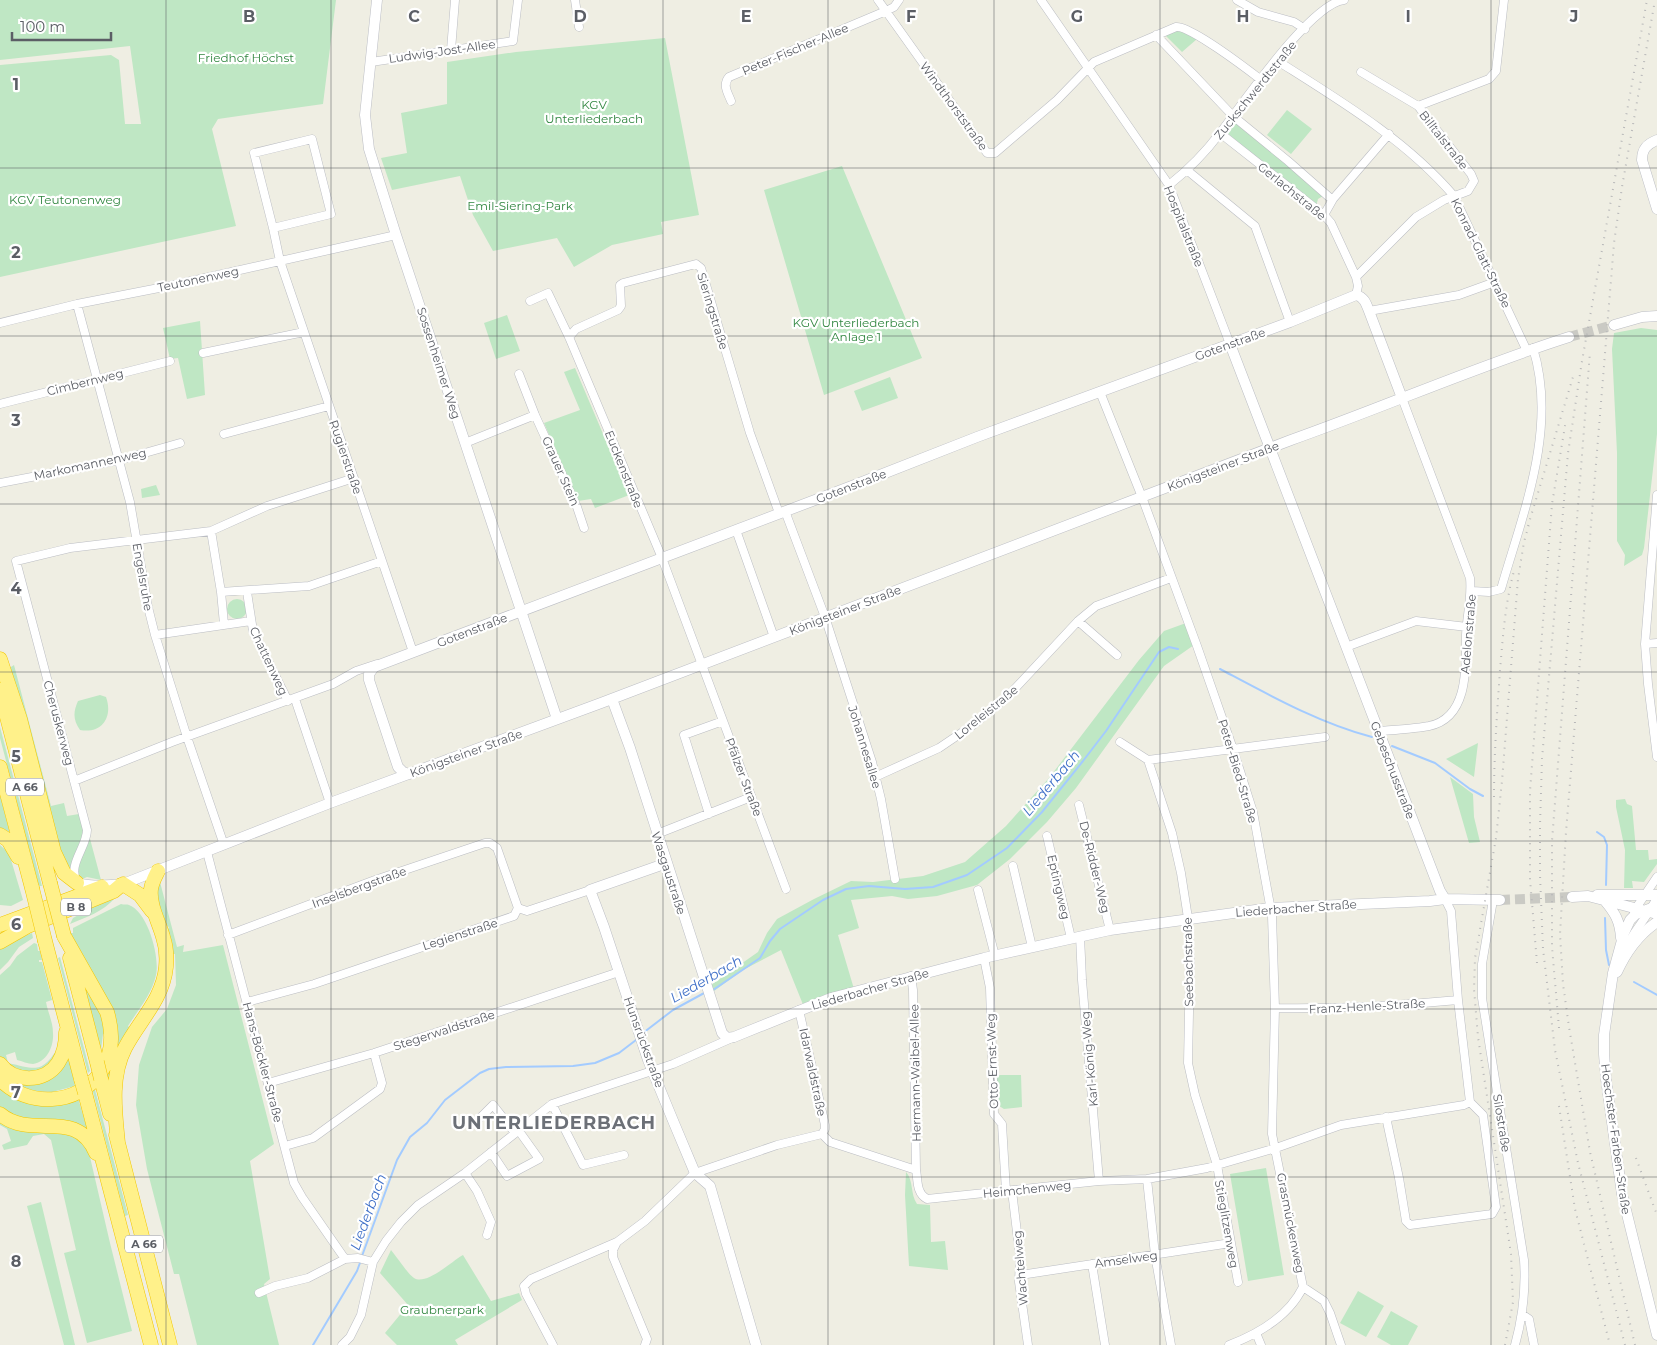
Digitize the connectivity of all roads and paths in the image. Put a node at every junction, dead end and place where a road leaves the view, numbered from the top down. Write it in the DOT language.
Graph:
graph roads {
  1 [pos="377,0"];
  2 [pos="455,0"];
  3 [pos="518,0"];
  4 [pos="575,0"];
  5 [pos="878,0"];
  6 [pos="899,0"];
  7 [pos="1041,0"];
  8 [pos="1236,0"];
  9 [pos="1344,0"];
  10 [pos="1504,0"];
  11 [pos="886,11"];
  12 [pos="578,27"];
  13 [pos="1305,29"];
  14 [pos="1156,35"];
  15 [pos="451,50"];
  16 [pos="1276,60"];
  17 [pos="371,62"];
  18 [pos="1086,68"];
  19 [pos="1361,72"];
  20 [pos="1260,79"];
  21 [pos="731,101"];
  22 [pos="1418,106"];
  23 [pos="1233,116"];
  24 [pos="1220,133"];
  25 [pos="1389,134"];
  26 [pos="1657,140"];
  27 [pos="1188,171"];
  28 [pos="1169,185"];
  29 [pos="1454,196"];
  30 [pos="1333,199"];
  31 [pos="1657,209"];
  32 [pos="1324,215"];
  33 [pos="273,228"];
  34 [pos="396,235"];
  35 [pos="280,261"];
  36 [pos="1356,278"];
  37 [pos="1495,282"];
  38 [pos="1356,295"];
  39 [pos="530,301"];
  40 [pos="77,304"];
  41 [pos="1657,308"];
  42 [pos="1370,311"];
  43 [pos="1657,316"];
  44 [pos="1642,317"];
  45 [pos="1290,322"];
  46 [pos="0,323"];
  47 [pos="1614,326"];
  48 [pos="304,332"];
  49 [pos="569,337"];
  50 [pos="1569,337"];
  51 [pos="1230,344"];
  52 [pos="1530,350"];
  53 [pos="203,353"];
  54 [pos="170,360"];
  55 [pos="519,374"];
  56 [pos="97,380"];
  57 [pos="1100,392"];
  58 [pos="1402,398"];
  59 [pos="0,404"];
  60 [pos="329,406"];
  61 [pos="535,415"];
  62 [pos="224,434"];
  63 [pos="180,443"];
  64 [pos="466,443"];
  65 [pos="1269,448"];
  66 [pos="120,460"];
  67 [pos="354,478"];
  68 [pos="0,483"];
  69 [pos="1657,495"];
  70 [pos="1142,497"];
  71 [pos="782,512"];
  72 [pos="584,528"];
  73 [pos="736,530"];
  74 [pos="211,531"];
  75 [pos="136,540"];
  76 [pos="662,558"];
  77 [pos="1654,560"];
  78 [pos="382,561"];
  79 [pos="1171,578"];
  80 [pos="1472,591"];
  81 [pos="221,592"];
  82 [pos="247,592"];
  83 [pos="520,612"];
  84 [pos="825,617"];
  85 [pos="251,620"];
  86 [pos="1078,621"];
  87 [pos="224,624"];
  88 [pos="1466,627"];
  89 [pos="155,635"];
  90 [pos="774,637"];
  91 [pos="1657,643"];
  92 [pos="1645,644"];
  93 [pos="1346,647"];
  94 [pos="413,652"];
  95 [pos="1117,655"];
  96 [pos="0,659"];
  97 [pos="384,663"];
  98 [pos="702,665"];
  99 [pos="346,678"];
  100 [pos="369,680"];
  101 [pos="0,690"];
  102 [pos="1653,693"];
  103 [pos="612,699"];
  104 [pos="291,700"];
  105 [pos="557,719"];
  106 [pos="722,721"];
  107 [pos="1379,731"];
  108 [pos="187,737"];
  109 [pos="1325,737"];
  110 [pos="1120,742"];
  111 [pos="1233,749"];
  112 [pos="1657,757"];
  113 [pos="1148,760"];
  114 [pos="0,767"];
  115 [pos="398,767"];
  116 [pos="408,774"];
  117 [pos="875,777"];
  118 [pos="392,780"];
  119 [pos="74,781"];
  120 [pos="751,797"];
  121 [pos="330,803"];
  122 [pos="1079,805"];
  123 [pos="709,814"];
  124 [pos="657,834"];
  125 [pos="0,835"];
  126 [pos="1047,836"];
  127 [pos="224,846"];
  128 [pos="206,852"];
  129 [pos="667,863"];
  130 [pos="1013,866"];
  131 [pos="158,871"];
  132 [pos="895,879"];
  133 [pos="1656,879"];
  134 [pos="77,882"];
  135 [pos="122,885"];
  136 [pos="102,887"];
  137 [pos="32,888"];
  138 [pos="786,889"];
  139 [pos="590,890"];
  140 [pos="978,890"];
  141 [pos="1588,896"];
  142 [pos="1652,896"];
  143 [pos="1572,897"];
  144 [pos="1444,899"];
  145 [pos="1497,900"];
  146 [pos="1605,901"];
  147 [pos="518,908"];
  148 [pos="1270,908"];
  149 [pos="1650,910"];
  150 [pos="1188,918"];
  151 [pos="158,920"];
  152 [pos="4,921"];
  153 [pos="1657,922"];
  154 [pos="28,926"];
  155 [pos="1110,930"];
  156 [pos="0,935"];
  157 [pos="228,935"];
  158 [pos="64,936"];
  159 [pos="1075,937"];
  160 [pos="1621,941"];
  161 [pos="0,942"];
  162 [pos="1032,947"];
  163 [pos="995,956"];
  164 [pos="984,958"];
  165 [pos="1621,964"];
  166 [pos="619,972"];
  167 [pos="911,976"];
  168 [pos="1613,985"];
  169 [pos="1458,1000"];
  170 [pos="247,1002"];
  171 [pos="1275,1008"];
  172 [pos="799,1010"];
  173 [pos="64,1011"];
  174 [pos="734,1037"];
  175 [pos="374,1053"];
  176 [pos="0,1064"];
  177 [pos="653,1071"];
  178 [pos="0,1079"];
  179 [pos="268,1083"];
  180 [pos="1470,1102"];
  181 [pos="552,1104"];
  182 [pos="0,1114"];
  183 [pos="481,1117"];
  184 [pos="1386,1117"];
  185 [pos="517,1132"];
  186 [pos="822,1134"];
  187 [pos="118,1143"];
  188 [pos="285,1146"];
  189 [pos="1276,1148"];
  190 [pos="491,1152"];
  191 [pos="624,1155"];
  192 [pos="1217,1165"];
  193 [pos="709,1168"];
  194 [pos="916,1170"];
  195 [pos="465,1173"];
  196 [pos="695,1173"];
  197 [pos="1147,1179"];
  198 [pos="1099,1181"];
  199 [pos="710,1186"];
  200 [pos="1009,1191"];
  201 [pos="113,1198"];
  202 [pos="487,1235"];
  203 [pos="616,1242"];
  204 [pos="1231,1243"];
  205 [pos="1155,1256"];
  206 [pos="345,1259"];
  207 [pos="365,1260"];
  208 [pos="1092,1264"];
  209 [pos="1020,1273"];
  210 [pos="1238,1282"];
  211 [pos="1304,1287"];
  212 [pos="258,1293"];
  213 [pos="1523,1315"];
  214 [pos="1256,1333"];
  215 [pos="1657,1335"];
  216 [pos="151,1345"];
  217 [pos="170,1345"];
  218 [pos="342,1345"];
  219 [pos="553,1345"];
  220 [pos="646,1345"];
  221 [pos="756,1345"];
  222 [pos="1028,1345"];
  223 [pos="1105,1345"];
  224 [pos="1171,1345"];
  225 [pos="1229,1345"];
  226 [pos="1261,1345"];
  227 [pos="1341,1345"];
  228 [pos="1515,1345"];
  229 [pos="1534,1345"];
  1 -- 17 [label="main road, Sossenheimer Weg"];
  2 -- 15 [label="street"];
  3 -- 15 [label="street, Ludwig-Jost-Allee"];
  4 -- 12 [label="street"];
  5 -- 11 [label="street, Windthorststraße"];
  6 -- 11 [label="street, Peter-Fischer-Allee"];
  7 -- 18 [label="street, Hospitalstraße"];
  8 -- 13 [label="street"];
  9 -- 13 [label="street, Zuckschwerdtstraße"];
  10 -- 22 [label="street"];
  11 -- 18 [label="street, Windthorststraße"];
  11 -- 21 [label="street, Peter-Fischer-Allee"];
  13 -- 16 [label="street, Zuckschwerdtstraße"];
  14 -- 18 [label="street"];
  14 -- 20 [label="street"];
  14 -- 23 [label="street, Gerlachstraße"];
  15 -- 17 [label="street, Ludwig-Jost-Allee"];
  16 -- 20 [label="street, Zuckschwerdtstraße"];
  16 -- 25 [label="street, Konrad-Glatt-Straße"];
  17 -- 34 [label="main road, Sossenheimer Weg"];
  18 -- 28 [label="street, Hospitalstraße"];
  19 -- 22 [label="street, Billtalstraße"];
  20 -- 23 [label="street, Zuckschwerdtstraße"];
  22 -- 29 [label="street, Billtalstraße"];
  23 -- 24 [label="street, Zuckschwerdtstraße"];
  23 -- 30 [label="street, Gerlachstraße"];
  24 -- 27 [label="street, Zuckschwerdtstraße"];
  24 -- 32 [label="street, Gerlachstraße"];
  25 -- 29 [label="street, Konrad-Glatt-Straße"];
  25 -- 30 [label="street"];
  26 -- 31 [label="main road"];
  27 -- 28 [label="street, Zuckschwerdtstraße"];
  27 -- 45 [label="street"];
  28 -- 51 [label="street, Hospitalstraße"];
  29 -- 36 [label="street"];
  29 -- 37 [label="street, Konrad-Glatt-Straße"];
  30 -- 32 [label="street"];
  32 -- 36 [label="street, Gerlachstraße"];
  33 -- 33 [label="street, Rugierstraße"];
  33 -- 35 [label="street, Rugierstraße"];
  34 -- 35 [label="street, Teutonenweg"];
  34 -- 64 [label="main road, Sossenheimer Weg"];
  35 -- 40 [label="street, Teutonenweg"];
  35 -- 48 [label="street, Rugierstraße"];
  36 -- 38 [label="street, Gerlachstraße"];
  37 -- 42 [label="street"];
  37 -- 52 [label="street, Konrad-Glatt-Straße"];
  38 -- 42 [label="main road"];
  38 -- 45 [label="main road, Gotenstraße"];
  39 -- 49 [label="street, Euckenstraße"];
  40 -- 46 [label="street, Teutonenweg"];
  40 -- 56 [label="street, Engelsruhe"];
  41 -- 44 [label="main road"];
  42 -- 58 [label="main road"];
  43 -- 44 [label="main road"];
  44 -- 47 [label="main road"];
  45 -- 51 [label="main road, Gotenstraße"];
  48 -- 53 [label="street"];
  48 -- 60 [label="street, Rugierstraße"];
  49 -- 71 [label="street, Sieringstraße"];
  49 -- 76 [label="street, Euckenstraße"];
  50 -- 52 [label="main road, Königsteiner Straße"];
  51 -- 57 [label="main road, Gotenstraße"];
  51 -- 65 [label="main road, Hospitalstraße"];
  52 -- 58 [label="main road, Königsteiner Straße"];
  52 -- 80 [label="street, Konrad-Glatt-Straße"];
  54 -- 56 [label="street, Cimbernweg"];
  55 -- 61 [label="street, Grauer Stein"];
  56 -- 59 [label="street, Cimbernweg"];
  56 -- 66 [label="street, Engelsruhe"];
  57 -- 70 [label="street, Peter-Bied-Straße"];
  57 -- 71 [label="main road, Gotenstraße"];
  58 -- 65 [label="main road, Königsteiner Straße"];
  58 -- 80 [label="street, Adelonstraße"];
  60 -- 62 [label="street"];
  60 -- 67 [label="street, Rugierstraße"];
  61 -- 64 [label="street"];
  61 -- 72 [label="street, Grauer Stein"];
  63 -- 66 [label="street, Markomannenweg"];
  64 -- 83 [label="main road, Sossenheimer Weg"];
  65 -- 70 [label="main road, Königsteiner Straße"];
  65 -- 93 [label="main road, Gebeschusstraße"];
  66 -- 68 [label="street, Markomannenweg"];
  66 -- 75 [label="street, Engelsruhe"];
  67 -- 74 [label="street"];
  67 -- 78 [label="street, Rugierstraße"];
  69 -- 77 [label="street"];
  70 -- 79 [label="street, Peter-Bied-Straße"];
  70 -- 84 [label="main road, Königsteiner Straße"];
  71 -- 73 [label="main road, Gotenstraße"];
  71 -- 84 [label="street, Sieringstraße"];
  73 -- 76 [label="main road, Gotenstraße"];
  73 -- 90 [label="street"];
  74 -- 75 [label="street"];
  74 -- 81 [label="street"];
  75 -- 89 [label="street, Engelsruhe"];
  75 -- 119 [label="street, Cheruskerweg"];
  76 -- 83 [label="main road, Gotenstraße"];
  76 -- 98 [label="street, Euckenstraße"];
  77 -- 92 [label="street"];
  78 -- 82 [label="street"];
  78 -- 94 [label="street, Rugierstraße"];
  79 -- 86 [label="street, Loreleistraße"];
  79 -- 111 [label="street, Peter-Bied-Straße"];
  80 -- 88 [label="street, Adelonstraße"];
  81 -- 82 [label="street"];
  81 -- 87 [label="street"];
  82 -- 85 [label="street, Chattenweg"];
  83 -- 94 [label="main road, Gotenstraße"];
  83 -- 105 [label="main road, Sossenheimer Weg"];
  84 -- 90 [label="main road, Königsteiner Straße"];
  84 -- 117 [label="street, Johannesallee"];
  85 -- 87 [label="street"];
  85 -- 104 [label="street, Chattenweg"];
  86 -- 95 [label="street"];
  86 -- 117 [label="street, Loreleistraße"];
  87 -- 89 [label="street"];
  88 -- 93 [label="street"];
  88 -- 107 [label="street, Adelonstraße"];
  89 -- 108 [label="street, Engelsruhe"];
  90 -- 98 [label="main road, Königsteiner Straße"];
  91 -- 92 [label="street"];
  92 -- 102 [label="street"];
  93 -- 107 [label="main road, Gebeschusstraße"];
  94 -- 97 [label="main road, Gotenstraße"];
  96 -- 134 [label="highway"];
  97 -- 99 [label="street, Gotenstraße"];
  97 -- 100 [label="main road"];
  98 -- 103 [label="main road, Königsteiner Straße"];
  98 -- 106 [label="street, Pfälzer Straße"];
  99 -- 100 [label="street, Gotenstraße"];
  99 -- 104 [label="street, Gotenstraße"];
  100 -- 115 [label="main road"];
  101 -- 158 [label="highway, A 66, bridge"];
  102 -- 112 [label="street"];
  103 -- 105 [label="main road, Königsteiner Straße"];
  103 -- 124 [label="main road, Wasgaustraße"];
  104 -- 108 [label="street, Gotenstraße"];
  104 -- 121 [label="street, Chattenweg"];
  105 -- 116 [label="main road, Königsteiner Straße"];
  106 -- 120 [label="street, Pfälzer Straße"];
  106 -- 123 [label="street"];
  107 -- 144 [label="main road, Gebeschusstraße"];
  108 -- 119 [label="street, Gotenstraße"];
  108 -- 127 [label="street, Engelsruhe"];
  109 -- 111 [label="street"];
  110 -- 113 [label="street"];
  111 -- 113 [label="street"];
  111 -- 148 [label="street, Peter-Bied-Straße"];
  113 -- 150 [label="street, Seebachstraße"];
  114 -- 137 [label="highway, A 66"];
  115 -- 116 [label="main road"];
  115 -- 118 [label="main road"];
  116 -- 118 [label="main road, Königsteiner Straße"];
  117 -- 132 [label="street, Johannesallee"];
  118 -- 121 [label="main road, Königsteiner Straße"];
  119 -- 134 [label="street, Cheruskerweg"];
  120 -- 123 [label="street"];
  120 -- 138 [label="street, Pfälzer Straße"];
  121 -- 127 [label="main road, Königsteiner Straße"];
  122 -- 155 [label="street, De-Ridder-Weg"];
  123 -- 124 [label="street"];
  124 -- 129 [label="main road, Wasgaustraße"];
  125 -- 137 [label="highway"];
  126 -- 159 [label="street, Eptingweg"];
  127 -- 128 [label="main road, Königsteiner Straße"];
  128 -- 131 [label="main road, Königsteiner Straße"];
  128 -- 157 [label="street, Hans-Böckler-Straße"];
  129 -- 139 [label="main road, Legienstraße"];
  129 -- 174 [label="main road, Wasgaustraße"];
  130 -- 162 [label="street"];
  131 -- 135 [label="main road, Königsteiner Straße"];
  131 -- 151 [label="highway"];
  133 -- 142 [label="street"];
  134 -- 136 [label="main road"];
  135 -- 136 [label="main road, B 8"];
  135 -- 151 [label="highway"];
  135 -- 154 [label="highway, B 8"];
  136 -- 152 [label="highway, B 8"];
  137 -- 173 [label="highway, A 66, bridge"];
  139 -- 147 [label="street, Legienstraße"];
  139 -- 166 [label="main road, Hunsrückstraße"];
  140 -- 163 [label="street"];
  141 -- 142 [label="main road"];
  141 -- 143 [label="main road"];
  141 -- 146 [label="main road"];
  142 -- 149 [label="street"];
  142 -- 149 [label="street"];
  144 -- 145 [label="main road, Liederbacher Straße"];
  144 -- 148 [label="main road, Liederbacher Straße"];
  144 -- 169 [label="street, Gebeschusstraße"];
  145 -- 213 [label="street, Silostraße"];
  146 -- 149 [label="main road"];
  146 -- 160 [label="main road, Hoechster-Farben-Straße"];
  147 -- 157 [label="street, Inselsbergstraße"];
  147 -- 170 [label="street, Legienstraße"];
  148 -- 150 [label="main road, Liederbacher Straße"];
  148 -- 171 [label="street, Peter-Bied-Straße"];
  149 -- 160 [label="main road, Hoechster-Farben-Straße"];
  149 -- 165 [label="street"];
  150 -- 155 [label="main road, Liederbacher Straße"];
  150 -- 192 [label="street, Seebachstraße"];
  151 -- 187 [label="highway"];
  153 -- 165 [label="main road"];
  154 -- 156 [label="highway, B 8"];
  154 -- 161 [label="highway"];
  155 -- 159 [label="main road, Liederbacher Straße"];
  157 -- 170 [label="street, Hans-Böckler-Straße"];
  158 -- 178 [label="highway, A 66"];
  158 -- 187 [label="highway, A 66, bridge"];
  159 -- 162 [label="main road, Liederbacher Straße"];
  159 -- 198 [label="street, Karl-König-Weg"];
  160 -- 168 [label="main road, Hoechster-Farben-Straße"];
  162 -- 163 [label="main road, Liederbacher Straße"];
  163 -- 164 [label="main road, Liederbacher Straße"];
  164 -- 167 [label="main road, Liederbacher Straße"];
  164 -- 200 [label="street, Otto-Ernst-Weg"];
  165 -- 168 [label="main road"];
  166 -- 175 [label="street, Stegerwaldstraße"];
  166 -- 177 [label="main road, Hunsrückstraße"];
  167 -- 172 [label="main road, Liederbacher Straße"];
  167 -- 194 [label="street, Hermann-Waibel-Allee"];
  168 -- 215 [label="main road, Hoechster-Farben-Straße"];
  169 -- 171 [label="street, Franz-Henle-Straße"];
  169 -- 180 [label="street, Gebeschusstraße"];
  170 -- 179 [label="street, Hans-Böckler-Straße"];
  171 -- 189 [label="street, Peter-Bied-Straße"];
  172 -- 174 [label="main road, Liederbacher Straße"];
  172 -- 186 [label="street, Idarwaldstraße"];
  173 -- 176 [label="highway"];
  173 -- 201 [label="highway, A 66, bridge"];
  174 -- 177 [label="street, Liederbacher Straße"];
  175 -- 179 [label="street, Stegerwaldstraße"];
  175 -- 188 [label="street"];
  177 -- 181 [label="street, Liederbacher Straße"];
  177 -- 196 [label="main road, Hunsrückstraße"];
  179 -- 188 [label="street, Hans-Böckler-Straße"];
  180 -- 184 [label="street, Heimchenweg"];
  180 -- 184 [label="street"];
  181 -- 185 [label="street, Liederbacher Straße"];
  181 -- 191 [label="street"];
  182 -- 201 [label="highway, A 66"];
  183 -- 185 [label="street"];
  184 -- 189 [label="street, Heimchenweg"];
  185 -- 190 [label="street, Liederbacher Straße"];
  185 -- 190 [label="street"];
  186 -- 193 [label="street"];
  186 -- 194 [label="street"];
  187 -- 217 [label="highway, A 66"];
  188 -- 206 [label="street, Hans-Böckler-Straße"];
  189 -- 192 [label="street, Heimchenweg"];
  189 -- 211 [label="street, Grasmückenweg"];
  190 -- 195 [label="street, Liederbacher Straße"];
  192 -- 197 [label="street, Heimchenweg"];
  192 -- 204 [label="street, Stieglitzenweg"];
  193 -- 196 [label="street"];
  193 -- 199 [label="street"];
  194 -- 200 [label="street, Heimchenweg"];
  195 -- 202 [label="street"];
  195 -- 207 [label="street, Liederbacher Straße"];
  196 -- 199 [label="main road, Hunsrückstraße"];
  196 -- 203 [label="street"];
  197 -- 198 [label="street, Heimchenweg"];
  197 -- 205 [label="street"];
  198 -- 200 [label="street, Heimchenweg"];
  199 -- 221 [label="main road"];
  200 -- 209 [label="street, Wachtelweg"];
  201 -- 216 [label="highway, A 66"];
  203 -- 219 [label="street"];
  203 -- 220 [label="street"];
  204 -- 205 [label="street, Amselweg"];
  204 -- 210 [label="street, Stieglitzenweg"];
  205 -- 208 [label="street, Amselweg"];
  205 -- 224 [label="street"];
  206 -- 207 [label="street"];
  206 -- 212 [label="street"];
  207 -- 218 [label="street, Liederbacher Straße"];
  208 -- 209 [label="street, Amselweg"];
  208 -- 223 [label="street"];
  209 -- 222 [label="street, Wachtelweg"];
  211 -- 214 [label="street"];
  211 -- 227 [label="street, Grasmückenweg"];
  213 -- 228 [label="street, Silostraße"];
  213 -- 229 [label="street"];
  214 -- 225 [label="street"];
  214 -- 226 [label="street"];
}
